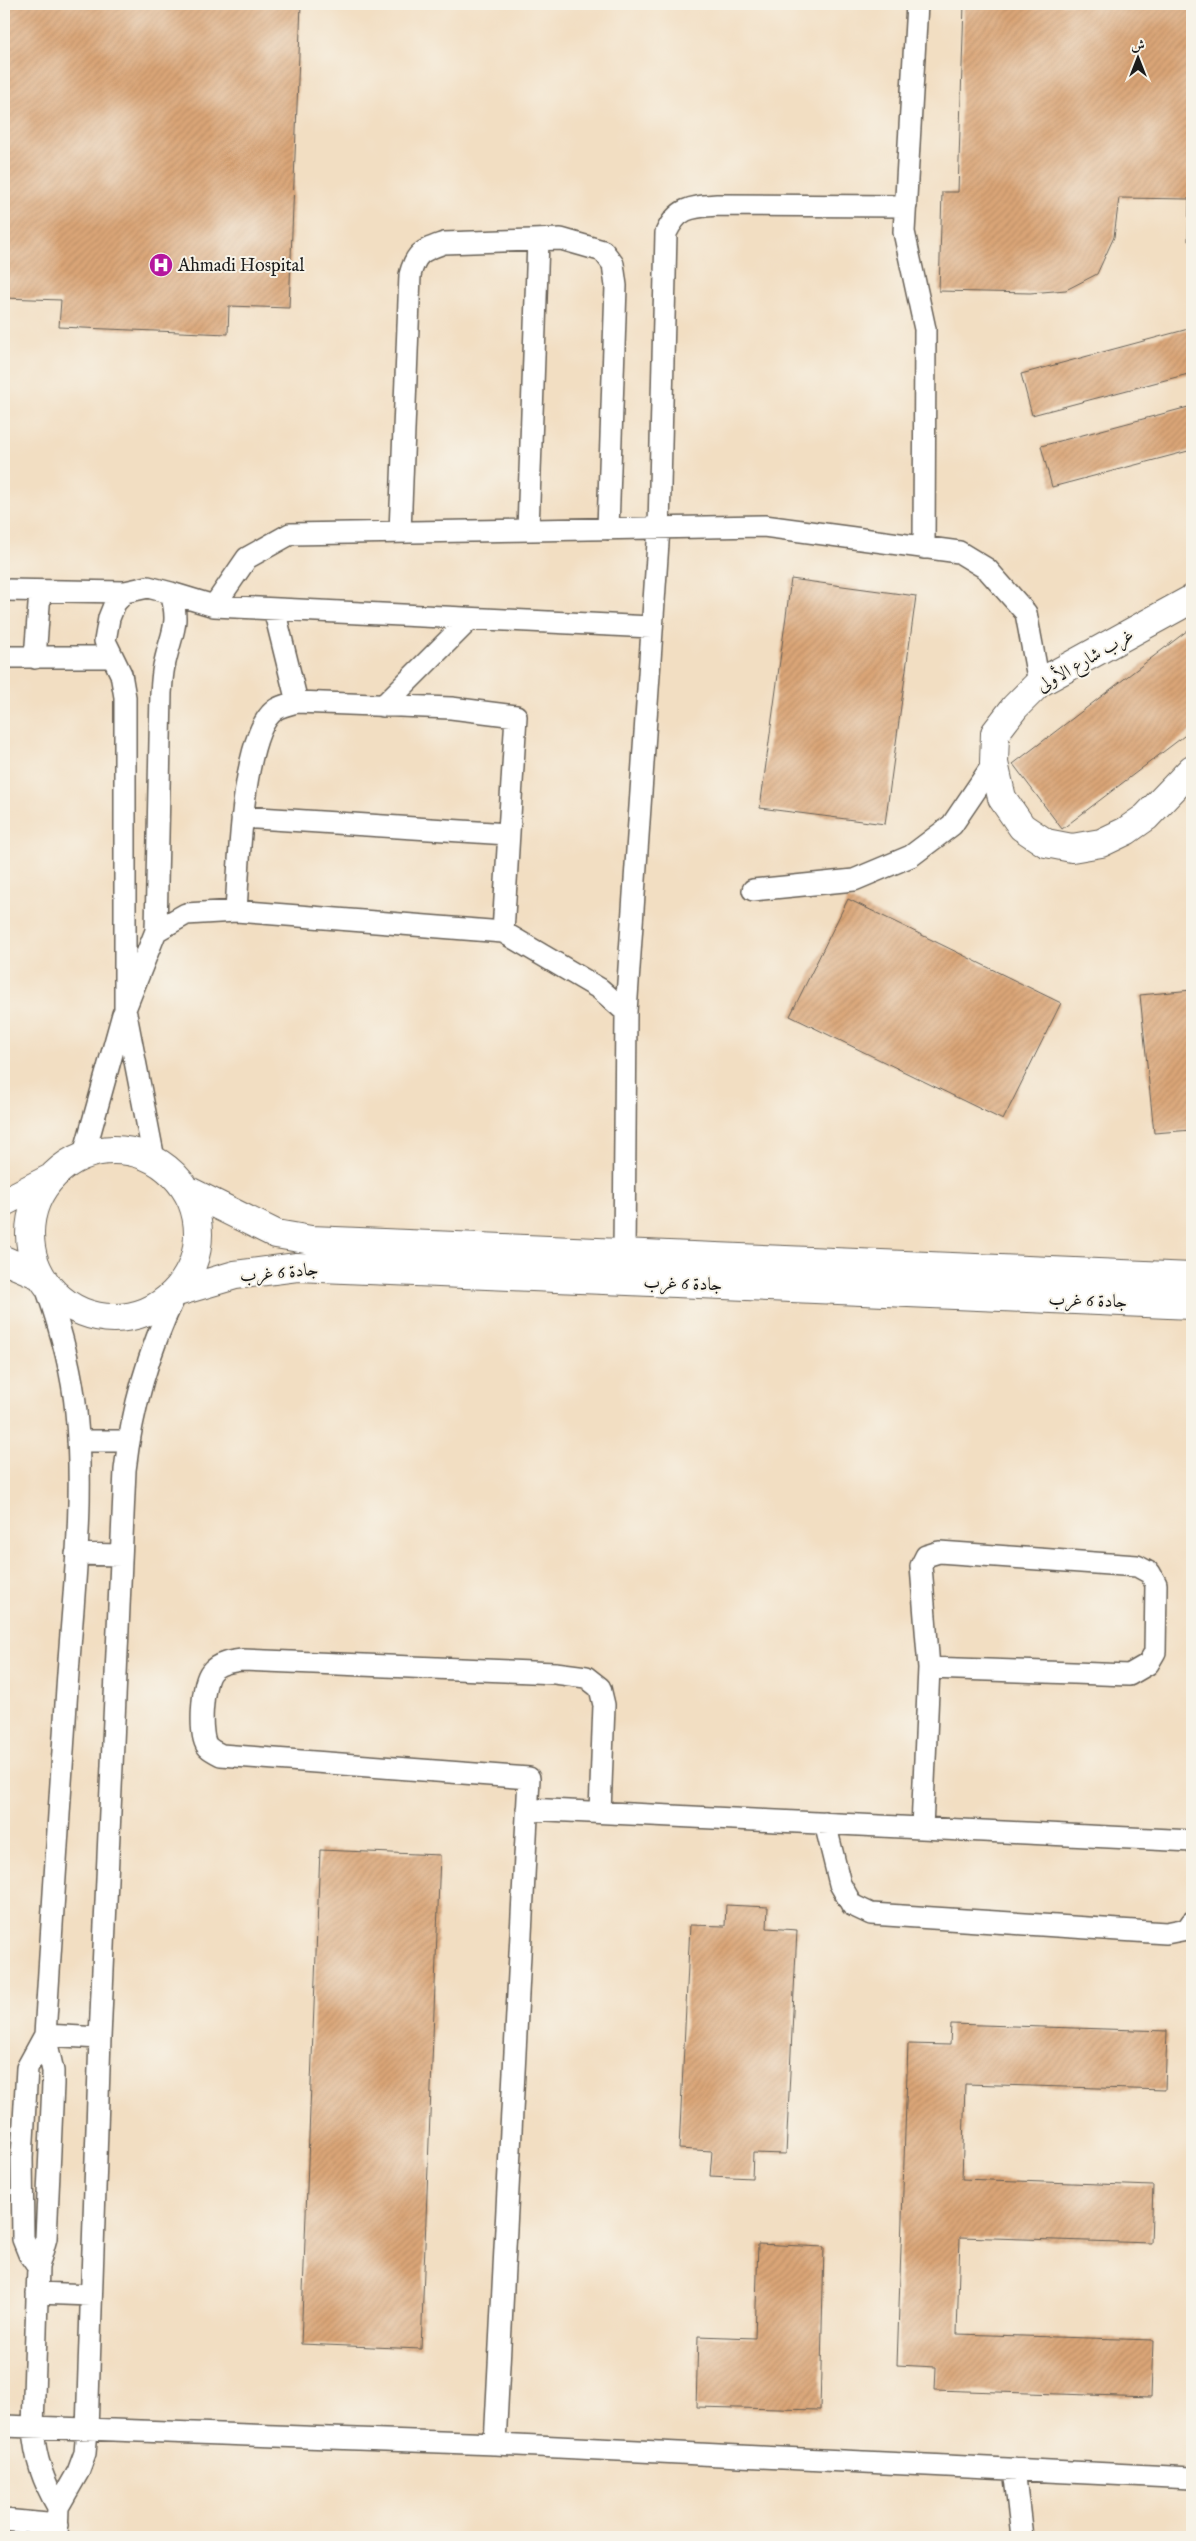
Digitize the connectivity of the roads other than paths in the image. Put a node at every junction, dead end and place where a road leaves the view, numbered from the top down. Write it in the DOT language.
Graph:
graph roads {
  1 [pos="917,4"];
  2 [pos="906,206"];
  3 [pos="538,240"];
  4 [pos="659,528"];
  5 [pos="608,529"];
  6 [pos="528,530"];
  7 [pos="400,532"];
  8 [pos="924,548"];
  9 [pos="4,590"];
  10 [pos="40,592"];
  11 [pos="125,592"];
  12 [pos="171,593"];
  13 [pos="1192,599"];
  14 [pos="214,606"];
  15 [pos="274,609"];
  16 [pos="470,619"];
  17 [pos="652,627"];
  18 [pos="4,657"];
  19 [pos="111,657"];
  20 [pos="35,658"];
  21 [pos="1039,683"];
  22 [pos="296,702"];
  23 [pos="383,706"];
  24 [pos="994,763"];
  25 [pos="1192,769"];
  26 [pos="242,817"];
  27 [pos="508,834"];
  28 [pos="753,890"];
  29 [pos="236,911"];
  30 [pos="156,931"];
  31 [pos="503,932"];
  32 [pos="124,1009"];
  33 [pos="626,1012"];
  34 [pos="84,1154"];
  35 [pos="154,1159"];
  36 [pos="51,1178"];
  37 [pos="187,1190"];
  38 [pos="4,1202"];
  39 [pos="624,1253"];
  40 [pos="4,1260"];
  41 [pos="1192,1277"];
  42 [pos="43,1281"];
  43 [pos="176,1294"];
  44 [pos="1192,1305"];
  45 [pos="78,1441"];
  46 [pos="128,1441"];
  47 [pos="76,1554"];
  48 [pos="121,1555"];
  49 [pos="929,1668"];
  50 [pos="527,1809"];
  51 [pos="600,1812"];
  52 [pos="825,1823"];
  53 [pos="922,1828"];
  54 [pos="1192,1840"];
  55 [pos="1192,1922"];
  56 [pos="45,2035"];
  57 [pos="100,2038"];
  58 [pos="38,2267"];
  59 [pos="37,2293"];
  60 [pos="91,2296"];
  61 [pos="4,2426"];
  62 [pos="33,2428"];
  63 [pos="87,2430"];
  64 [pos="495,2444"];
  65 [pos="1014,2469"];
  66 [pos="1192,2478"];
  67 [pos="4,2520"];
  68 [pos="58,2523"];
  69 [pos="1022,2537"];
  1 -- 2 [label="lane"];
  2 -- 4 [label="lane"];
  2 -- 8 [label="lane"];
  3 -- 5 [label="lane"];
  3 -- 6 [label="lane"];
  3 -- 7 [label="lane"];
  4 -- 5 [label="lane"];
  4 -- 8 [label="lane"];
  4 -- 17 [label="lane"];
  5 -- 6 [label="lane"];
  6 -- 7 [label="lane"];
  7 -- 14 [label="lane"];
  8 -- 21 [label="lane"];
  9 -- 10 [label="lane"];
  10 -- 11 [label="lane"];
  10 -- 20 [label="lane"];
  11 -- 12 [label="lane"];
  11 -- 19 [label="lane"];
  12 -- 14 [label="lane"];
  12 -- 30 [label="lane"];
  13 -- 21 [label="main road, غرب شارع الأولى"];
  14 -- 15 [label="lane"];
  15 -- 16 [label="lane"];
  15 -- 22 [label="lane"];
  16 -- 17 [label="lane"];
  16 -- 23 [label="lane"];
  17 -- 33 [label="lane"];
  18 -- 20 [label="lane"];
  19 -- 20 [label="lane"];
  19 -- 32 [label="lane"];
  21 -- 24 [label="main road, غرب شارع الأولى"];
  22 -- 23 [label="lane"];
  22 -- 26 [label="lane"];
  23 -- 27 [label="lane"];
  24 -- 25 [label="main road, غرب شارع الأولى"];
  24 -- 28 [label="lane"];
  26 -- 27 [label="lane"];
  26 -- 29 [label="lane"];
  27 -- 31 [label="lane"];
  29 -- 30 [label="lane"];
  29 -- 31 [label="lane"];
  30 -- 32 [label="lane"];
  31 -- 33 [label="lane"];
  32 -- 34 [label="lane"];
  32 -- 35 [label="lane"];
  33 -- 39 [label="lane"];
  34 -- 35 [label="main road"];
  34 -- 36 [label="main road"];
  35 -- 37 [label="main road"];
  36 -- 38 [label="main road"];
  36 -- 42 [label="main road"];
  37 -- 39 [label="main road, جادة 6 غرب"];
  37 -- 43 [label="main road"];
  39 -- 41 [label="main road, جادة 6 غرب"];
  40 -- 42 [label="main road"];
  42 -- 43 [label="main road"];
  42 -- 45 [label="lane"];
  43 -- 44 [label="main road, جادة 6 غرب"];
  43 -- 46 [label="lane"];
  45 -- 46 [label="lane"];
  45 -- 47 [label="lane"];
  46 -- 48 [label="lane"];
  47 -- 48 [label="lane"];
  47 -- 56 [label="lane"];
  48 -- 57 [label="lane"];
  49 -- 49 [label="lane"];
  49 -- 53 [label="lane"];
  50 -- 51 [label="lane"];
  50 -- 51 [label="lane"];
  50 -- 64 [label="lane"];
  51 -- 52 [label="lane"];
  52 -- 53 [label="lane"];
  52 -- 55 [label="lane"];
  53 -- 54 [label="lane"];
  56 -- 57 [label="lane"];
  56 -- 58 [label="lane"];
  56 -- 58 [label="lane"];
  57 -- 60 [label="lane"];
  58 -- 59 [label="lane"];
  59 -- 60 [label="lane"];
  59 -- 62 [label="lane"];
  60 -- 63 [label="lane"];
  61 -- 62 [label="lane"];
  62 -- 63 [label="lane"];
  62 -- 68 [label="lane"];
  63 -- 64 [label="lane"];
  63 -- 68 [label="lane"];
  64 -- 65 [label="lane"];
  65 -- 66 [label="lane"];
  65 -- 69 [label="lane"];
  67 -- 68 [label="lane"];
}
